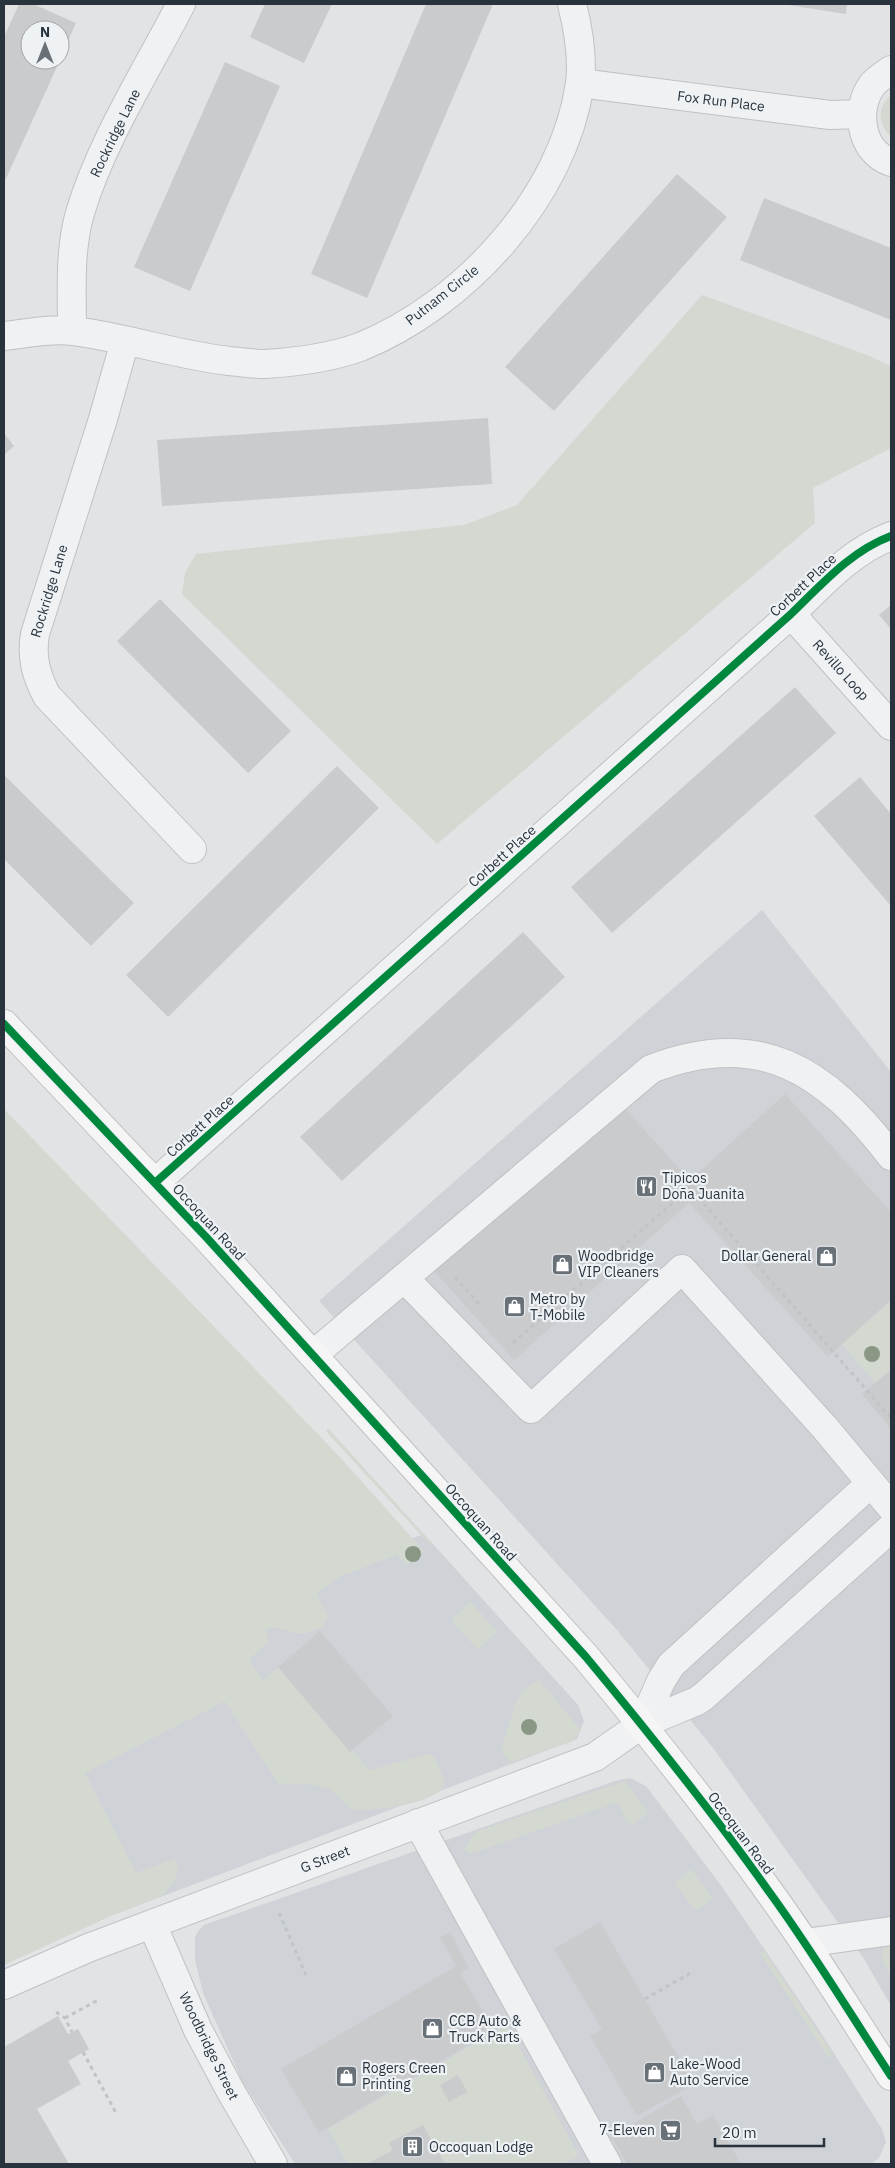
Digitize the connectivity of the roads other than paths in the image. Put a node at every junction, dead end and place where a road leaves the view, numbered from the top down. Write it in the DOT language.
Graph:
graph roads {
  1 [pos="181,4"];
  2 [pos="572,4"];
  3 [pos="891,70"];
  4 [pos="580,83"];
  5 [pos="861,114"];
  6 [pos="891,162"];
  7 [pos="72,331"];
  8 [pos="4,336"];
  9 [pos="125,341"];
  10 [pos="891,536"];
  11 [pos="792,614"];
  12 [pos="891,726"];
  13 [pos="192,848"];
  14 [pos="4,1024"];
  15 [pos="891,1156"];
  16 [pos="156,1182"];
  17 [pos="404,1278"];
  18 [pos="314,1354"];
  19 [pos="871,1483"];
  20 [pos="891,1507"];
  21 [pos="891,1528"];
  22 [pos="642,1724"];
  23 [pos="418,1823"];
  24 [pos="152,1924"];
  25 [pos="891,1931"];
  26 [pos="805,1943"];
  27 [pos="4,1985"];
  28 [pos="891,2076"];
  29 [pos="273,2164"];
  30 [pos="607,2164"];
  1 -- 7 [label="street, Rockridge Lane"];
  2 -- 4 [label="street, Putnam Circle"];
  3 -- 5 [label="street"];
  4 -- 5 [label="street, Fox Run Place"];
  4 -- 9 [label="street, Putnam Circle"];
  5 -- 6 [label="street"];
  7 -- 8 [label="street, Putnam Circle"];
  7 -- 9 [label="street, Putnam Circle"];
  9 -- 13 [label="street, Rockridge Lane"];
  10 -- 11 [label="street, Corbett Place"];
  11 -- 12 [label="street, Revillo Loop"];
  11 -- 16 [label="street, Corbett Place"];
  14 -- 16 [label="main road, Occoquan Road"];
  15 -- 17 [label="street"];
  16 -- 18 [label="main road, Occoquan Road"];
  17 -- 18 [label="street"];
  17 -- 19 [label="street"];
  18 -- 22 [label="main road, Occoquan Road"];
  19 -- 20 [label="street"];
  19 -- 22 [label="street"];
  21 -- 22 [label="street, G Street"];
  22 -- 23 [label="street, G Street"];
  22 -- 26 [label="main road, Occoquan Road"];
  23 -- 24 [label="street, G Street"];
  23 -- 30 [label="street"];
  24 -- 27 [label="street, G Street"];
  24 -- 29 [label="street, Woodbridge Street"];
  25 -- 26 [label="street"];
  26 -- 28 [label="main road, Occoquan Road"];
}
